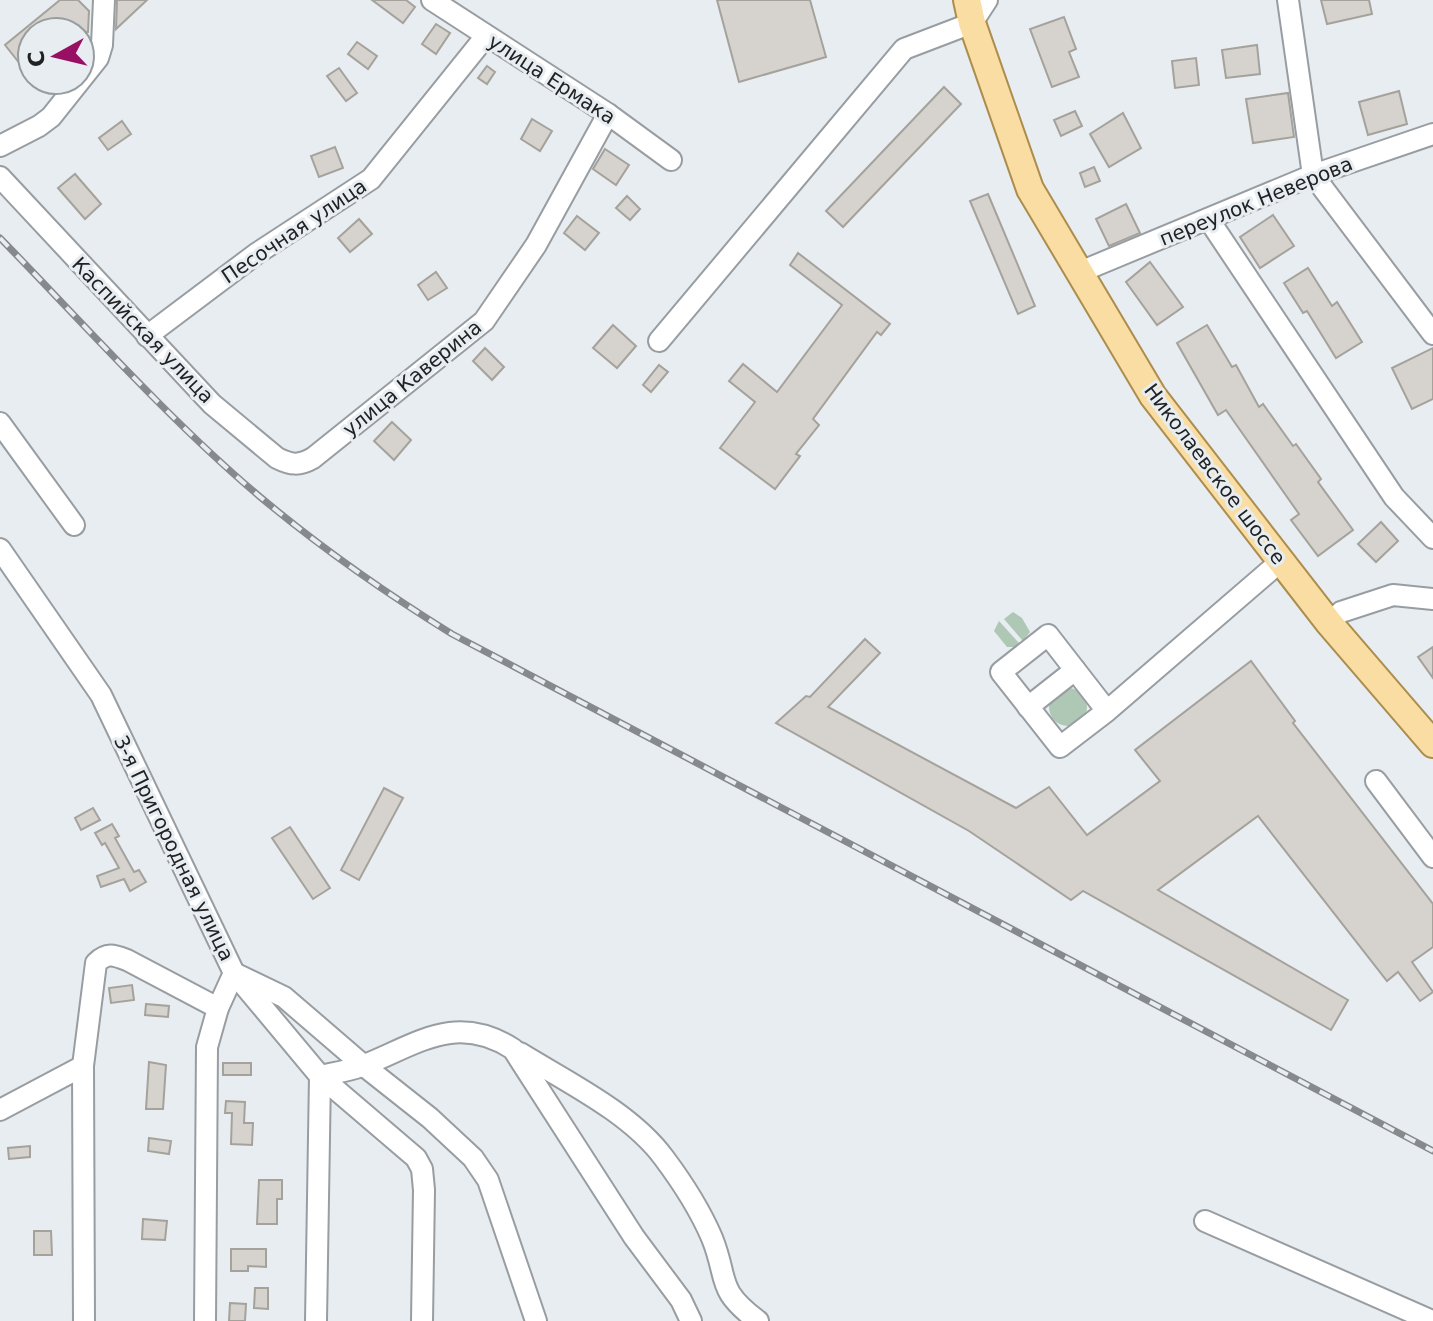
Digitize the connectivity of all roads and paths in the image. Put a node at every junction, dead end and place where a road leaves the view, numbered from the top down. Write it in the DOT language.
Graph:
graph roads {
  1 [pos="104,0"];
  2 [pos="432,0"];
  3 [pos="987,0"];
  4 [pos="1288,0"];
  5 [pos="970,12"];
  6 [pos="486,36"];
  7 [pos="608,114"];
  8 [pos="1433,134"];
  9 [pos="0,146"];
  10 [pos="671,160"];
  11 [pos="1313,175"];
  12 [pos="0,177"];
  13 [pos="1209,220"];
  14 [pos="1080,272"];
  15 [pos="1433,334"];
  16 [pos="147,336"];
  17 [pos="659,341"];
  18 [pos="0,423"];
  19 [pos="300,465"];
  20 [pos="74,525"];
  21 [pos="1433,538"];
  22 [pos="0,549"];
  23 [pos="1281,561"];
  24 [pos="1433,599"];
  25 [pos="1329,623"];
  26 [pos="1075,670"];
  27 [pos="1028,707"];
  28 [pos="1107,711"];
  29 [pos="1433,744"];
  30 [pos="1376,781"];
  31 [pos="1433,857"];
  32 [pos="234,973"];
  33 [pos="218,1008"];
  34 [pos="513,1049"];
  35 [pos="363,1065"];
  36 [pos="83,1066"];
  37 [pos="320,1076"];
  38 [pos="0,1110"];
  39 [pos="1205,1221"];
  40 [pos="84,1321"];
  41 [pos="205,1321"];
  42 [pos="316,1321"];
  43 [pos="422,1321"];
  44 [pos="536,1321"];
  45 [pos="691,1321"];
  46 [pos="758,1321"];
  47 [pos="1432,1321"];
  1 -- 9 [label="street"];
  2 -- 6 [label="street, улица Ермака"];
  3 -- 5 [label="street"];
  4 -- 11 [label="street"];
  5 -- 14 [label="main road, Николаевское шоссе"];
  5 -- 17 [label="street"];
  6 -- 7 [label="street, улица Ермака"];
  6 -- 16 [label="street, Песочная улица"];
  7 -- 10 [label="street, улица Ермака"];
  7 -- 19 [label="street, улица Каверина"];
  8 -- 11 [label="street, переулок Неверова"];
  11 -- 13 [label="street, переулок Неверова"];
  11 -- 15 [label="street"];
  12 -- 16 [label="street, Каспийская улица"];
  13 -- 14 [label="street, переулок Неверова"];
  13 -- 21 [label="street"];
  14 -- 23 [label="main road, Николаевское шоссе"];
  16 -- 19 [label="street, Каспийская улица"];
  18 -- 20 [label="street"];
  22 -- 32 [label="street, 3-я Пригородная улица"];
  23 -- 25 [label="main road, Николаевское шоссе"];
  23 -- 28 [label="street"];
  24 -- 25 [label="street"];
  25 -- 29 [label="main road, Николаевское шоссе"];
  26 -- 27 [label="street"];
  26 -- 27 [label="street"];
  26 -- 28 [label="street"];
  27 -- 28 [label="street"];
  30 -- 31 [label="street"];
  32 -- 33 [label="street, 3-я Пригородная улица"];
  32 -- 35 [label="street"];
  32 -- 37 [label="street"];
  33 -- 36 [label="street"];
  33 -- 41 [label="street, 3-я Пригородная улица"];
  34 -- 35 [label="street"];
  34 -- 45 [label="street"];
  34 -- 46 [label="street"];
  35 -- 37 [label="street"];
  35 -- 44 [label="street"];
  36 -- 38 [label="street"];
  36 -- 40 [label="street"];
  37 -- 42 [label="street"];
  37 -- 43 [label="street"];
  39 -- 47 [label="street"];
}
